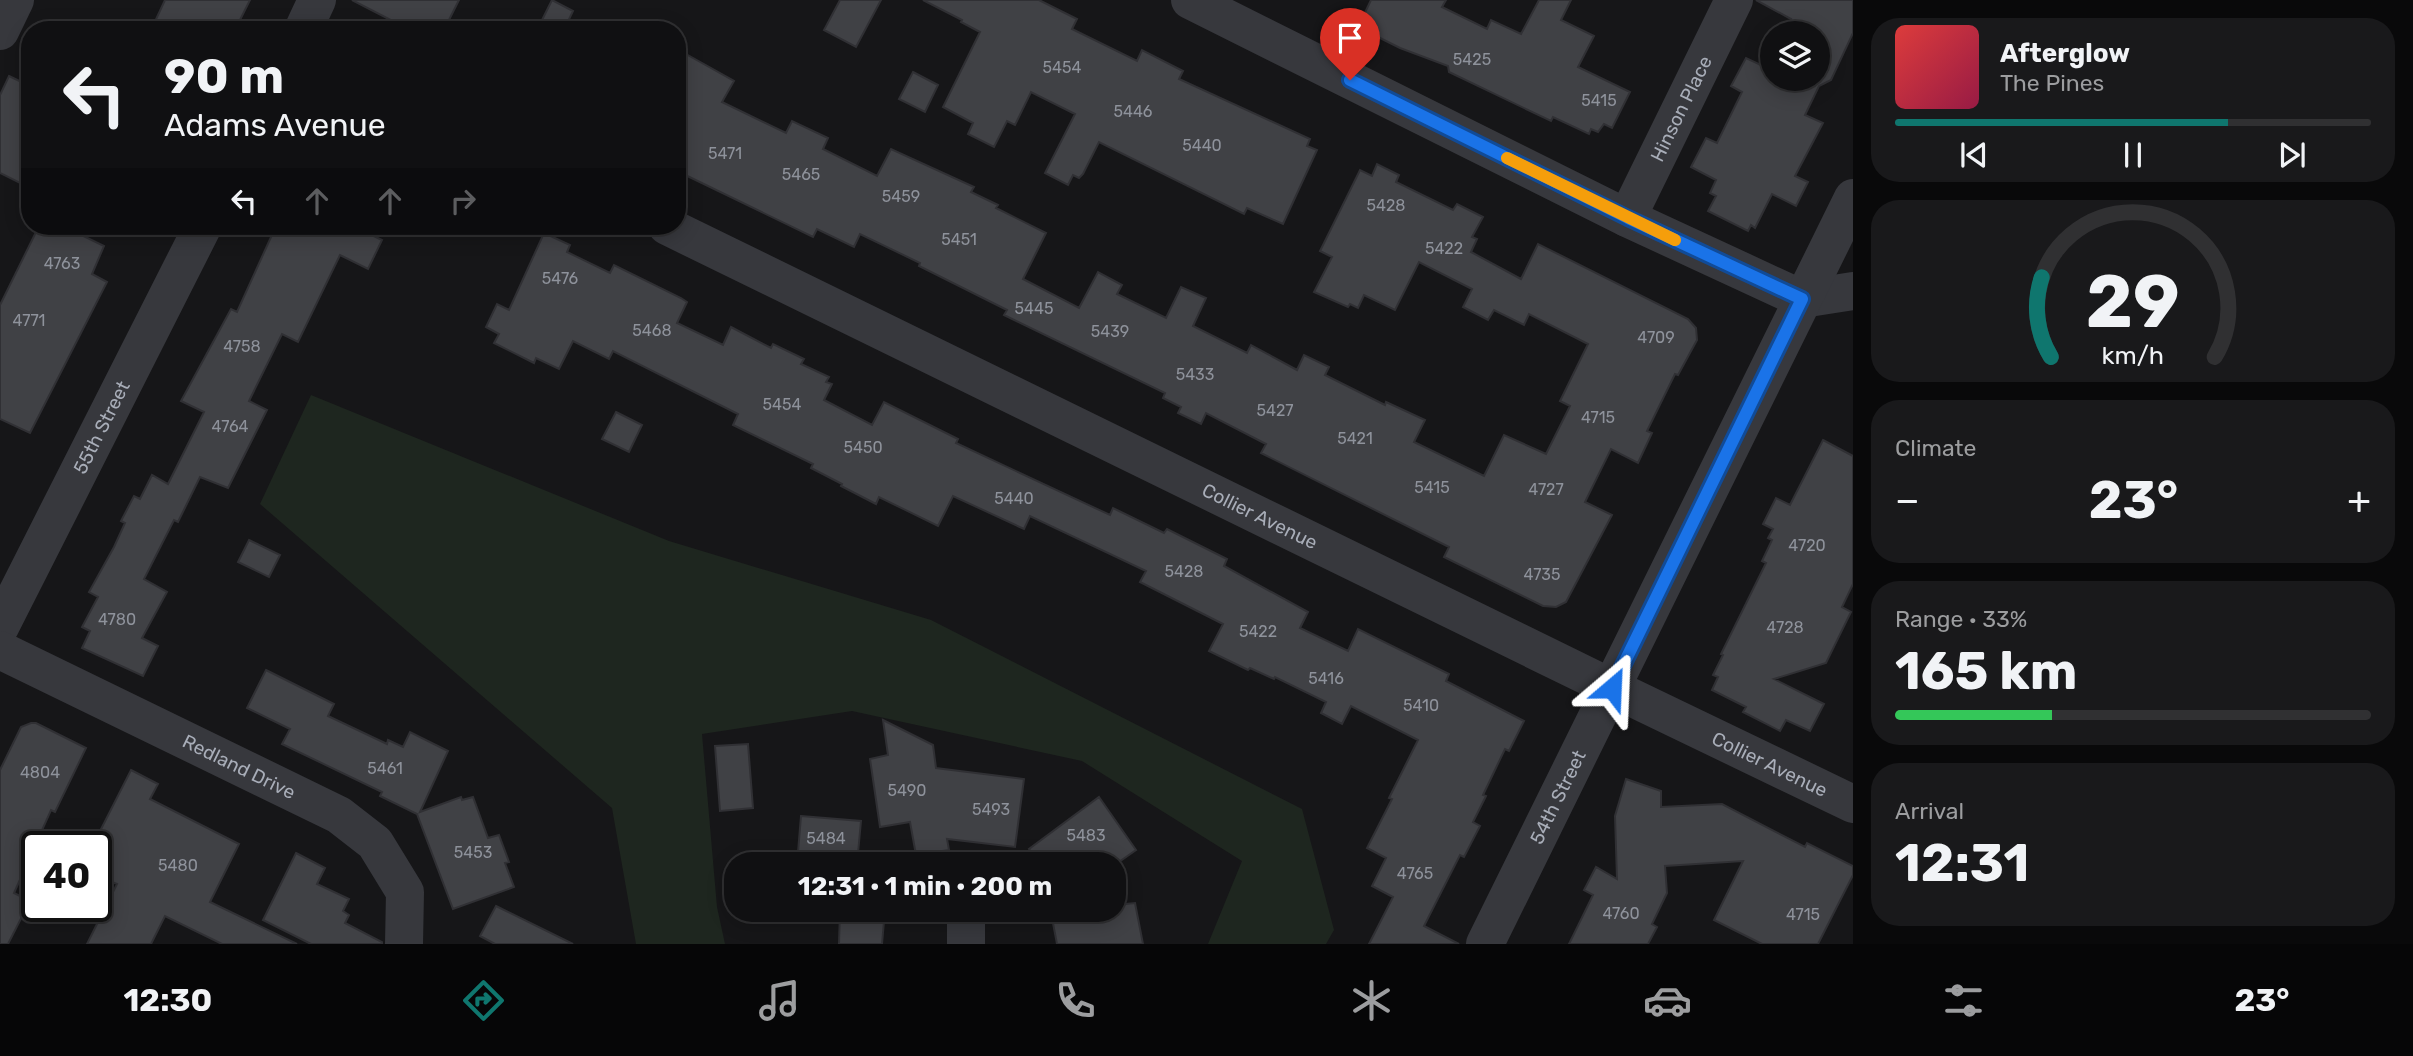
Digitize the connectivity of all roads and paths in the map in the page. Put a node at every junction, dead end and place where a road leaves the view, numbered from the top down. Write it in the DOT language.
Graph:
graph roads {
  1 [pos="15,0"];
  2 [pos="317,0"];
  3 [pos="1190,0"];
  4 [pos="1734,0"];
  5 [pos="307,21"];
  6 [pos="0,31"];
  7 [pos="1853,198"];
  8 [pos="1628,218"];
  9 [pos="198,235"];
  10 [pos="685,235"];
  11 [pos="1853,291"];
  12 [pos="1802,299"];
  13 [pos="0,627"];
  14 [pos="0,650"];
  15 [pos="1612,688"];
  16 [pos="1853,804"];
  17 [pos="404,944"];
  18 [pos="1485,944"];
  1 -- 6 [label="street"];
  2 -- 5 [label="street"];
  3 -- 8 [label="street"];
  4 -- 8 [label="street, Hinson Place"];
  7 -- 12 [label="street, 54th Street"];
  8 -- 12 [label="street"];
  9 -- 13 [label="street, 55th Street"];
  10 -- 15 [label="street, Collier Avenue"];
  11 -- 12 [label="street"];
  12 -- 15 [label="street, 54th Street"];
  14 -- 17 [label="street, Redland Drive"];
  15 -- 16 [label="street, Collier Avenue"];
  15 -- 18 [label="street, 54th Street"];
}
